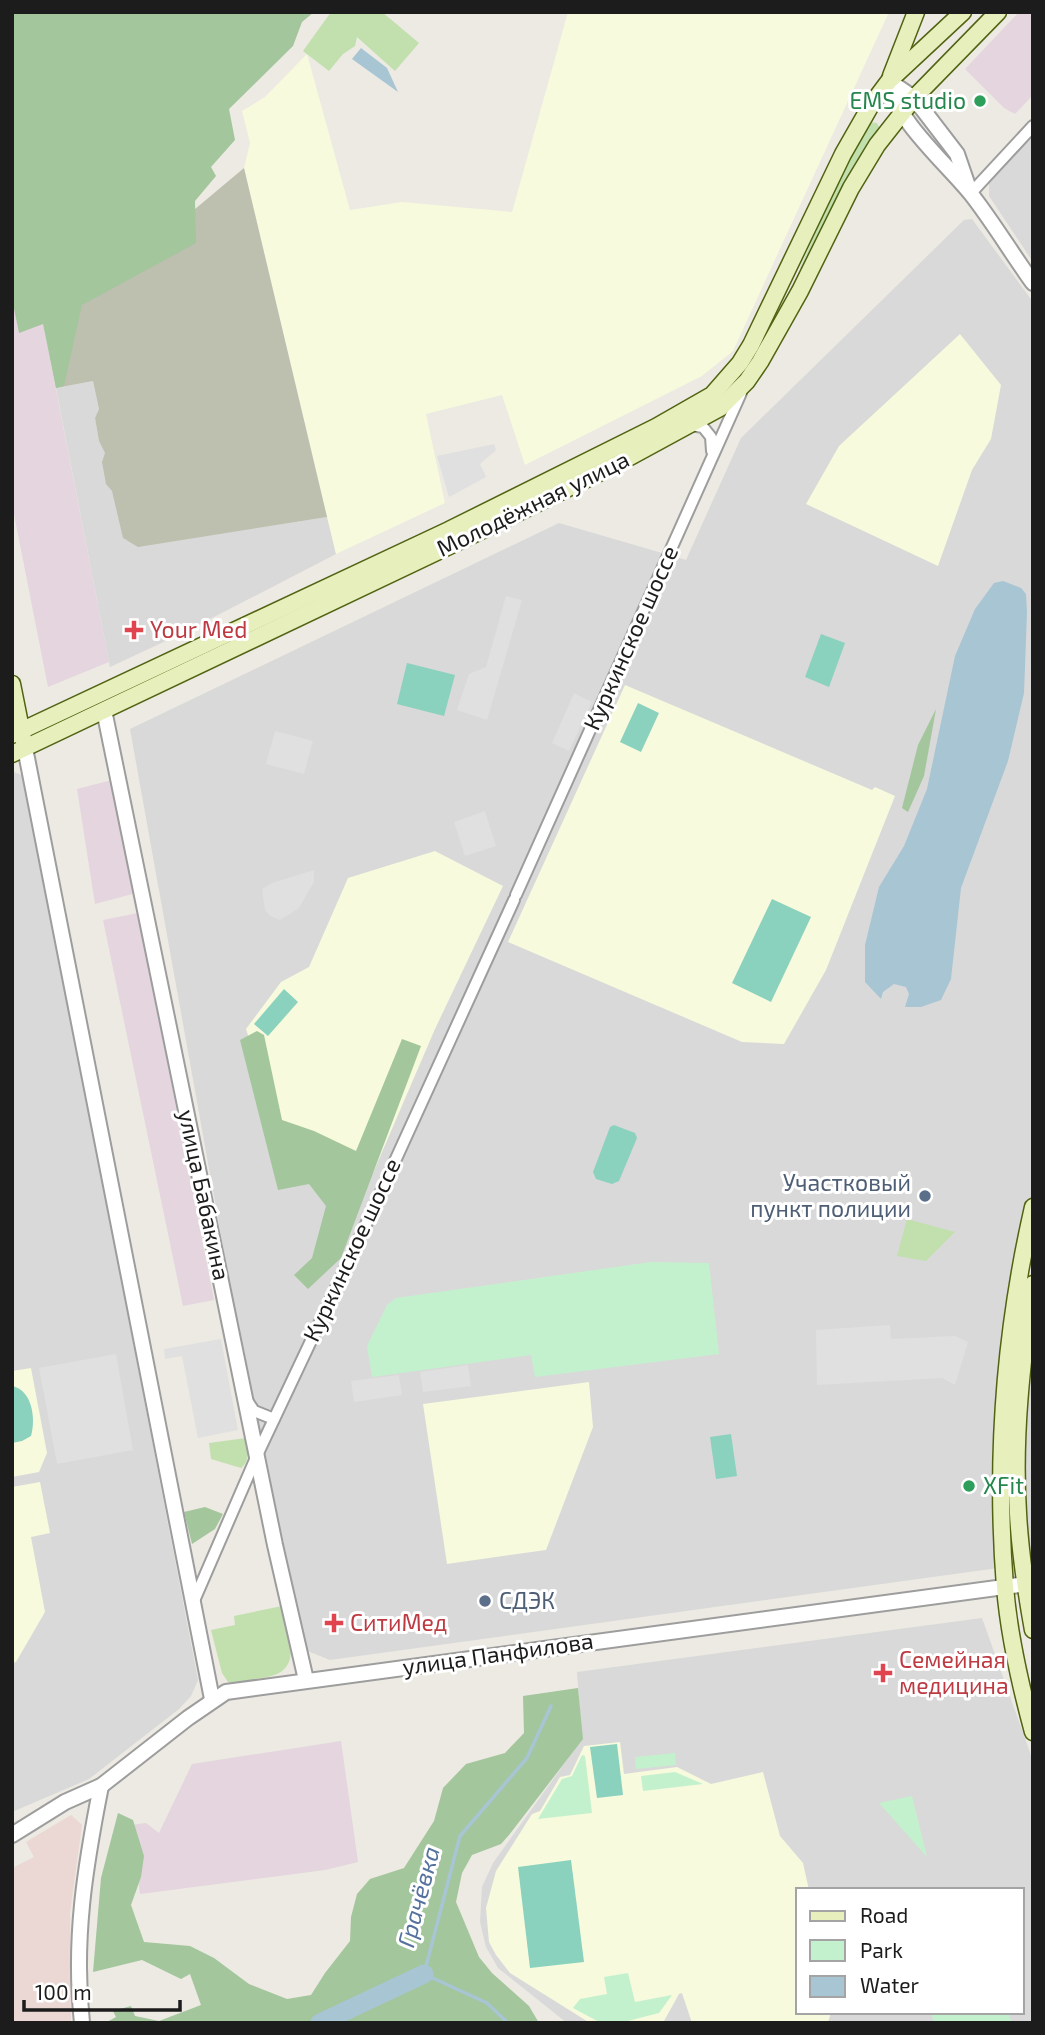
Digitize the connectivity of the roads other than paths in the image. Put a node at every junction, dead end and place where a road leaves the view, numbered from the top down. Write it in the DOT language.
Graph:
graph roads {
  1 [pos="916,12"];
  2 [pos="963,12"];
  3 [pos="998,12"];
  4 [pos="889,81"];
  5 [pos="914,98"];
  6 [pos="902,112"];
  7 [pos="1033,126"];
  8 [pos="970,194"];
  9 [pos="1033,283"];
  10 [pos="747,381"];
  11 [pos="691,425"];
  12 [pos="712,454"];
  13 [pos="12,684"];
  14 [pos="104,710"];
  15 [pos="17,733"];
  16 [pos="18,751"];
  17 [pos="1033,1207"];
  18 [pos="1033,1284"];
  19 [pos="247,1399"];
  20 [pos="274,1419"];
  21 [pos="258,1453"];
  22 [pos="1026,1584"];
  23 [pos="1005,1586"];
  24 [pos="193,1603"];
  25 [pos="1033,1630"];
  26 [pos="306,1679"];
  27 [pos="212,1699"];
  28 [pos="1033,1732"];
  29 [pos="101,1786"];
  30 [pos="12,1835"];
  31 [pos="82,2023"];
  1 -- 4 [label="main road"];
  2 -- 4 [label="main road"];
  3 -- 5 [label="main road, Молодёжная улица"];
  4 -- 5 [label="street"];
  4 -- 6 [label="street"];
  4 -- 15 [label="main road, Молодёжная улица"];
  5 -- 6 [label="main road, Молодёжная улица"];
  5 -- 8 [label="street"];
  6 -- 8 [label="street"];
  6 -- 10 [label="main road, Молодёжная улица"];
  7 -- 8 [label="street"];
  8 -- 9 [label="street"];
  10 -- 11 [label="main road, Молодёжная улица"];
  10 -- 12 [label="street, Куркинское шоссе"];
  11 -- 12 [label="street"];
  11 -- 14 [label="main road, Молодёжная улица"];
  12 -- 20 [label="street, Куркинское шоссе"];
  13 -- 15 [label="main road"];
  14 -- 16 [label="main road, Молодёжная улица"];
  14 -- 19 [label="street, улица Бабакина"];
  15 -- 16 [label="main road"];
  16 -- 24 [label="street"];
  17 -- 23 [label="main road"];
  18 -- 22 [label="main road"];
  19 -- 20 [label="street"];
  19 -- 21 [label="street, улица Бабакина"];
  20 -- 21 [label="street, Куркинское шоссе"];
  21 -- 24 [label="street, Куркинское шоссе"];
  21 -- 26 [label="street, улица Бабакина"];
  22 -- 23 [label="street, улица Панфилова"];
  22 -- 25 [label="main road"];
  23 -- 26 [label="street, улица Панфилова"];
  23 -- 28 [label="main road"];
  24 -- 27 [label="street"];
  26 -- 27 [label="street, улица Панфилова"];
  27 -- 29 [label="street, улица Панфилова"];
  29 -- 30 [label="street, улица Панфилова"];
  29 -- 31 [label="street"];
}
